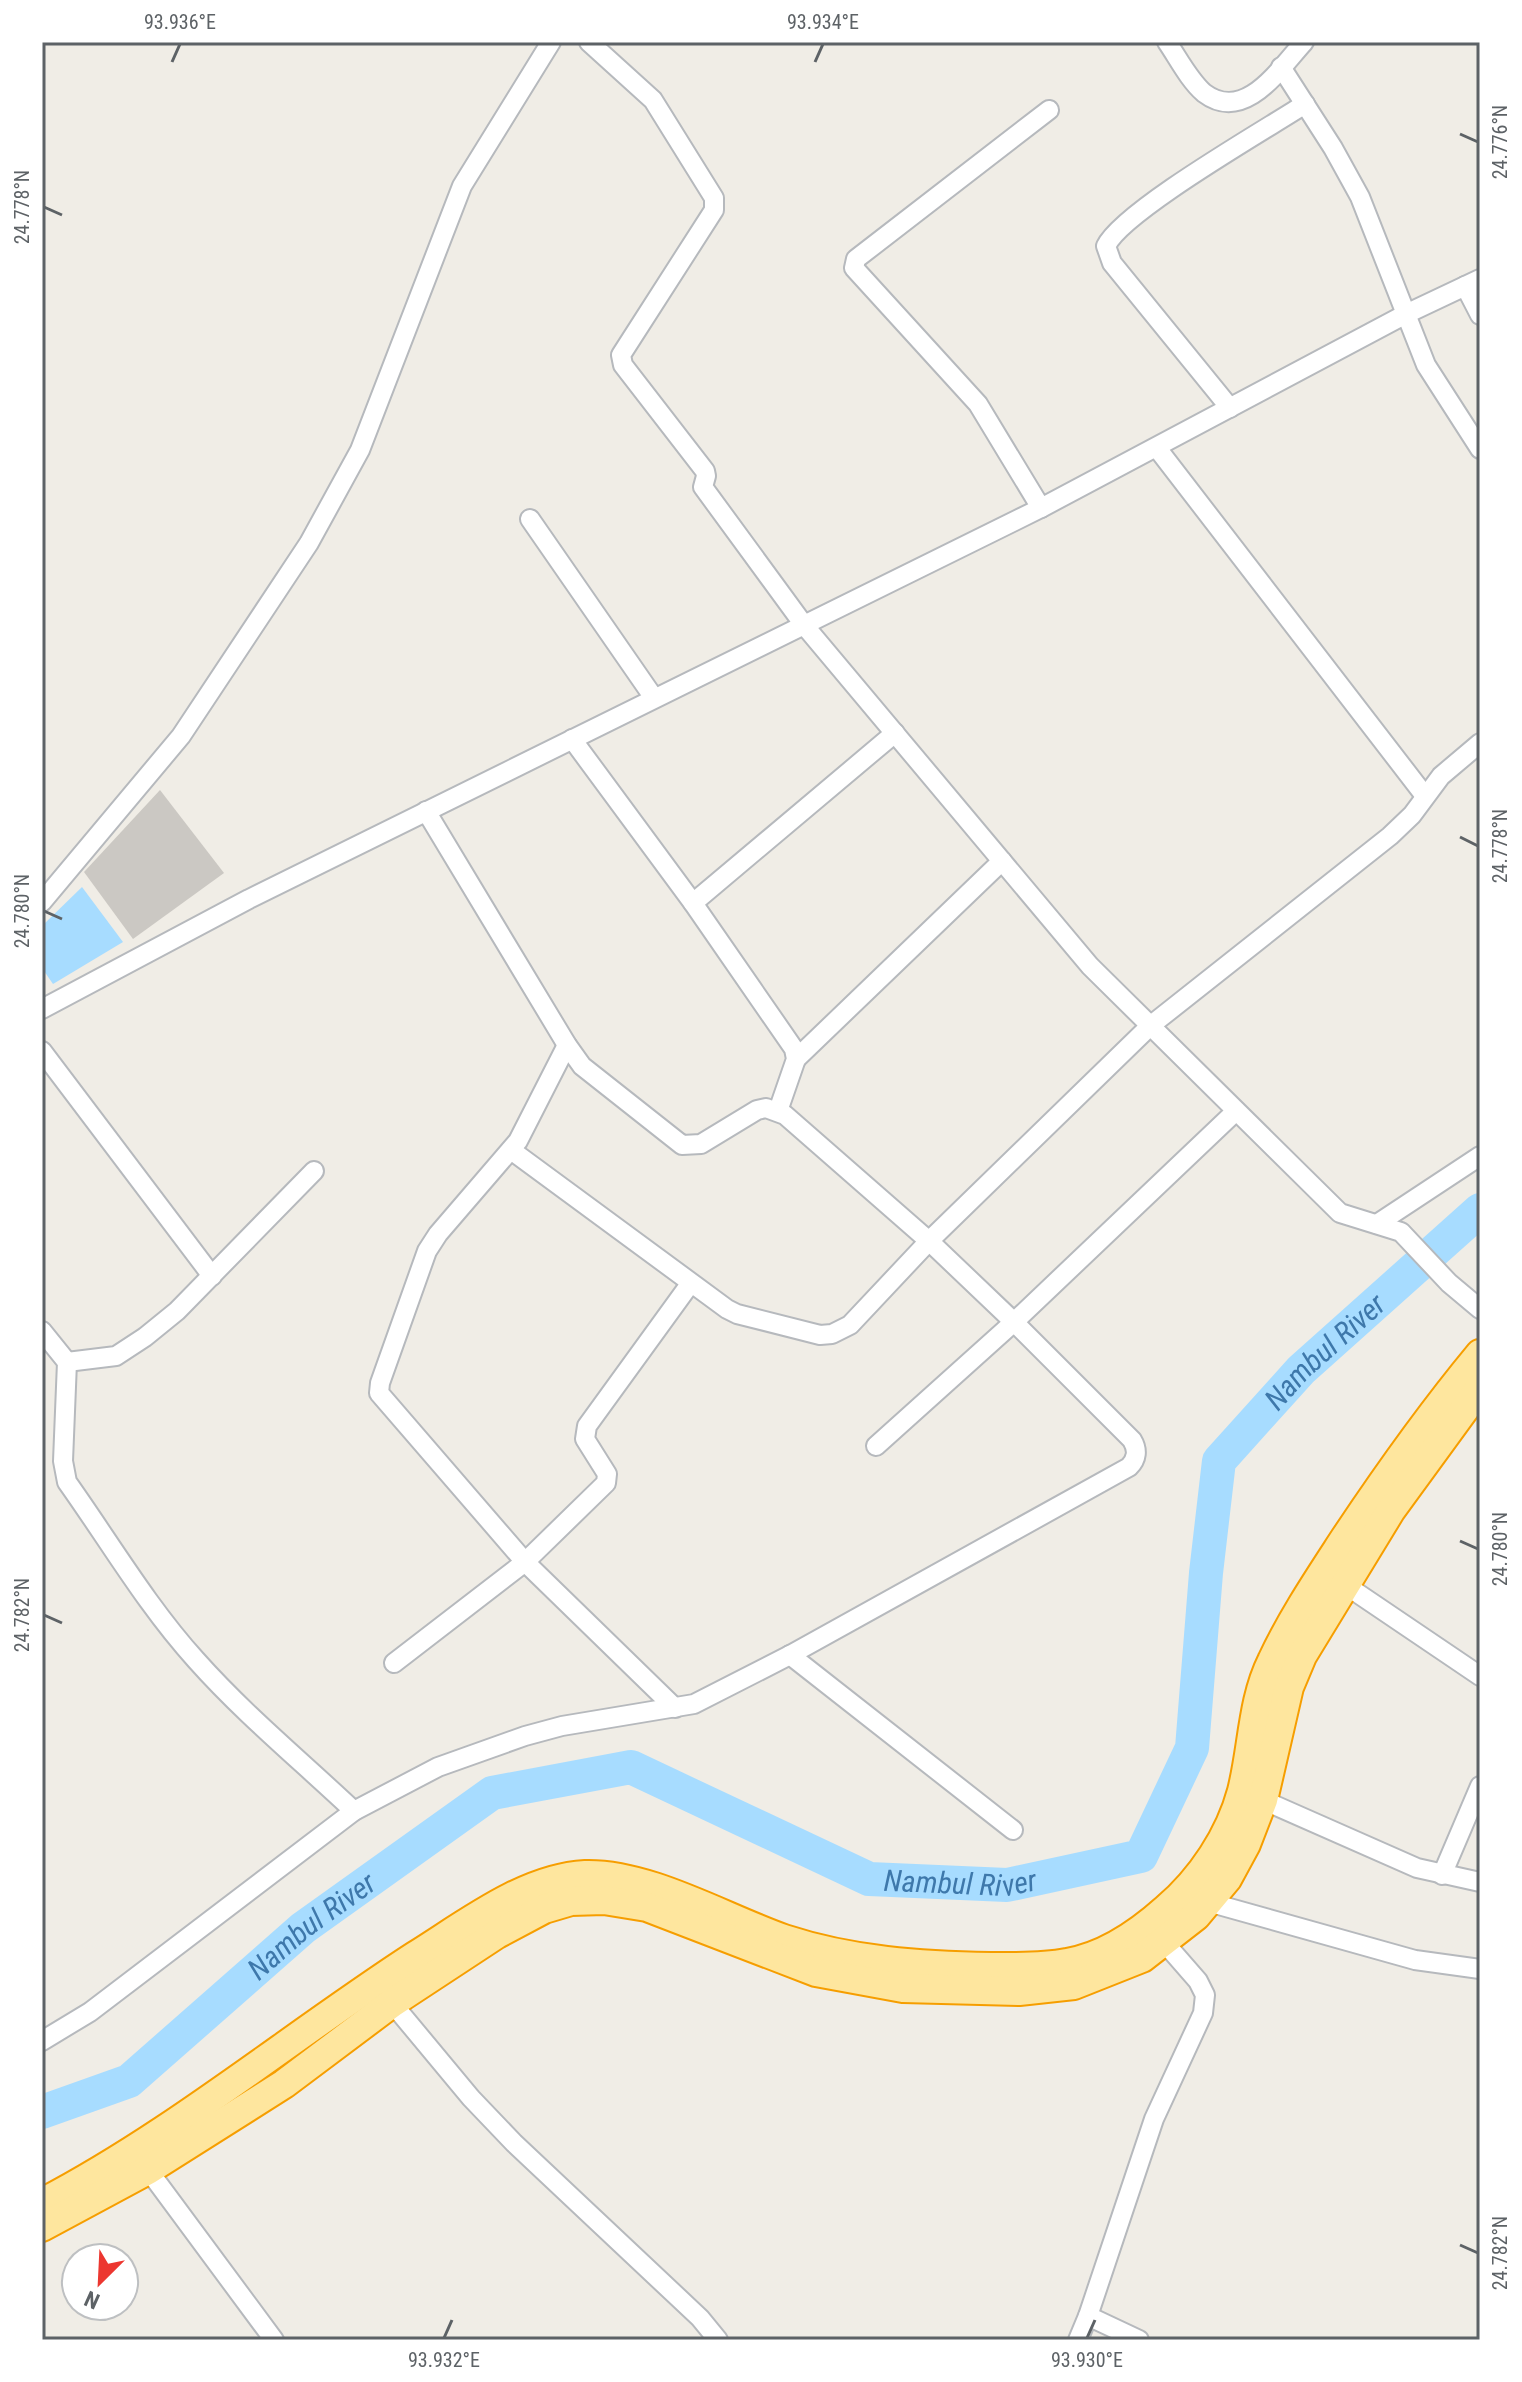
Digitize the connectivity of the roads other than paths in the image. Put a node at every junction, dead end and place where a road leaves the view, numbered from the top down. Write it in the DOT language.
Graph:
graph roads {
  1 [pos="551,42"];
  2 [pos="589,42"];
  3 [pos="1167,42"];
  4 [pos="1304,42"];
  5 [pos="1281,67"];
  6 [pos="1305,104"];
  7 [pos="1049,110"];
  8 [pos="1472,283"];
  9 [pos="1406,314"];
  10 [pos="1480,315"];
  11 [pos="1230,408"];
  12 [pos="1157,448"];
  13 [pos="1480,449"];
  14 [pos="1041,508"];
  15 [pos="530,519"];
  16 [pos="804,625"];
  17 [pos="654,698"];
  18 [pos="895,733"];
  19 [pos="572,739"];
  20 [pos="1480,743"];
  21 [pos="1425,796"];
  22 [pos="426,811"];
  23 [pos="1002,861"];
  24 [pos="42,902"];
  25 [pos="693,903"];
  26 [pos="42,1009"];
  27 [pos="1150,1026"];
  28 [pos="567,1045"];
  29 [pos="42,1051"];
  30 [pos="796,1059"];
  31 [pos="778,1111"];
  32 [pos="1236,1111"];
  33 [pos="511,1150"];
  34 [pos="1480,1156"];
  35 [pos="314,1171"];
  36 [pos="1377,1224"];
  37 [pos="929,1241"];
  38 [pos="212,1276"];
  39 [pos="690,1284"];
  40 [pos="1480,1309"];
  41 [pos="1014,1322"];
  42 [pos="42,1331"];
  43 [pos="1480,1354"];
  44 [pos="67,1362"];
  45 [pos="1480,1388"];
  46 [pos="876,1446"];
  47 [pos="525,1562"];
  48 [pos="1344,1584"];
  49 [pos="790,1655"];
  50 [pos="394,1663"];
  51 [pos="1480,1676"];
  52 [pos="675,1708"];
  53 [pos="1480,1786"];
  54 [pos="1252,1796"];
  55 [pos="354,1811"];
  56 [pos="1013,1830"];
  57 [pos="1442,1875"];
  58 [pos="1480,1882"];
  59 [pos="1208,1902"];
  60 [pos="1164,1942"];
  61 [pos="1480,1969"];
  62 [pos="392,2003"];
  63 [pos="42,2041"];
  64 [pos="141,2161"];
  65 [pos="42,2203"];
  66 [pos="42,2227"];
  67 [pos="1088,2316"];
  68 [pos="274,2340"];
  69 [pos="718,2340"];
  70 [pos="1078,2340"];
  71 [pos="1139,2340"];
  1 -- 24 [label="street"];
  2 -- 16 [label="street"];
  3 -- 5 [label="street"];
  4 -- 5 [label="street"];
  5 -- 6 [label="street"];
  6 -- 9 [label="street"];
  6 -- 11 [label="street"];
  7 -- 14 [label="street"];
  8 -- 9 [label="street"];
  8 -- 10 [label="street"];
  9 -- 11 [label="street"];
  9 -- 13 [label="street"];
  11 -- 12 [label="street"];
  12 -- 14 [label="street"];
  12 -- 21 [label="street"];
  14 -- 16 [label="street"];
  15 -- 17 [label="street"];
  16 -- 17 [label="street"];
  16 -- 18 [label="street"];
  17 -- 19 [label="street"];
  18 -- 23 [label="street"];
  18 -- 25 [label="street"];
  19 -- 22 [label="street"];
  19 -- 25 [label="street"];
  20 -- 21 [label="street"];
  21 -- 27 [label="street"];
  22 -- 26 [label="street"];
  22 -- 28 [label="street"];
  23 -- 27 [label="street"];
  23 -- 30 [label="street"];
  25 -- 30 [label="street"];
  27 -- 32 [label="street"];
  27 -- 37 [label="street"];
  28 -- 31 [label="street"];
  28 -- 33 [label="street"];
  29 -- 38 [label="street"];
  30 -- 31 [label="street"];
  31 -- 37 [label="street"];
  32 -- 36 [label="street"];
  32 -- 41 [label="street"];
  33 -- 39 [label="street"];
  33 -- 47 [label="street"];
  34 -- 36 [label="street"];
  35 -- 38 [label="street"];
  36 -- 40 [label="street"];
  37 -- 39 [label="street"];
  37 -- 41 [label="street"];
  38 -- 44 [label="street"];
  39 -- 47 [label="street"];
  41 -- 46 [label="street"];
  41 -- 49 [label="street"];
  42 -- 44 [label="street"];
  43 -- 54 [label="highway"];
  44 -- 55 [label="street"];
  45 -- 48 [label="highway"];
  47 -- 50 [label="street"];
  47 -- 52 [label="street"];
  48 -- 51 [label="street"];
  48 -- 54 [label="highway"];
  49 -- 52 [label="street"];
  49 -- 56 [label="street"];
  52 -- 55 [label="street"];
  53 -- 57 [label="street"];
  54 -- 57 [label="street"];
  54 -- 59 [label="highway"];
  54 -- 64 [label="highway"];
  55 -- 63 [label="street"];
  57 -- 58 [label="street"];
  59 -- 60 [label="highway"];
  59 -- 61 [label="street"];
  60 -- 62 [label="highway"];
  60 -- 67 [label="street"];
  62 -- 64 [label="highway"];
  62 -- 69 [label="street"];
  64 -- 65 [label="highway"];
  64 -- 66 [label="highway"];
  64 -- 68 [label="street"];
  67 -- 70 [label="street"];
  67 -- 71 [label="street"];
}
